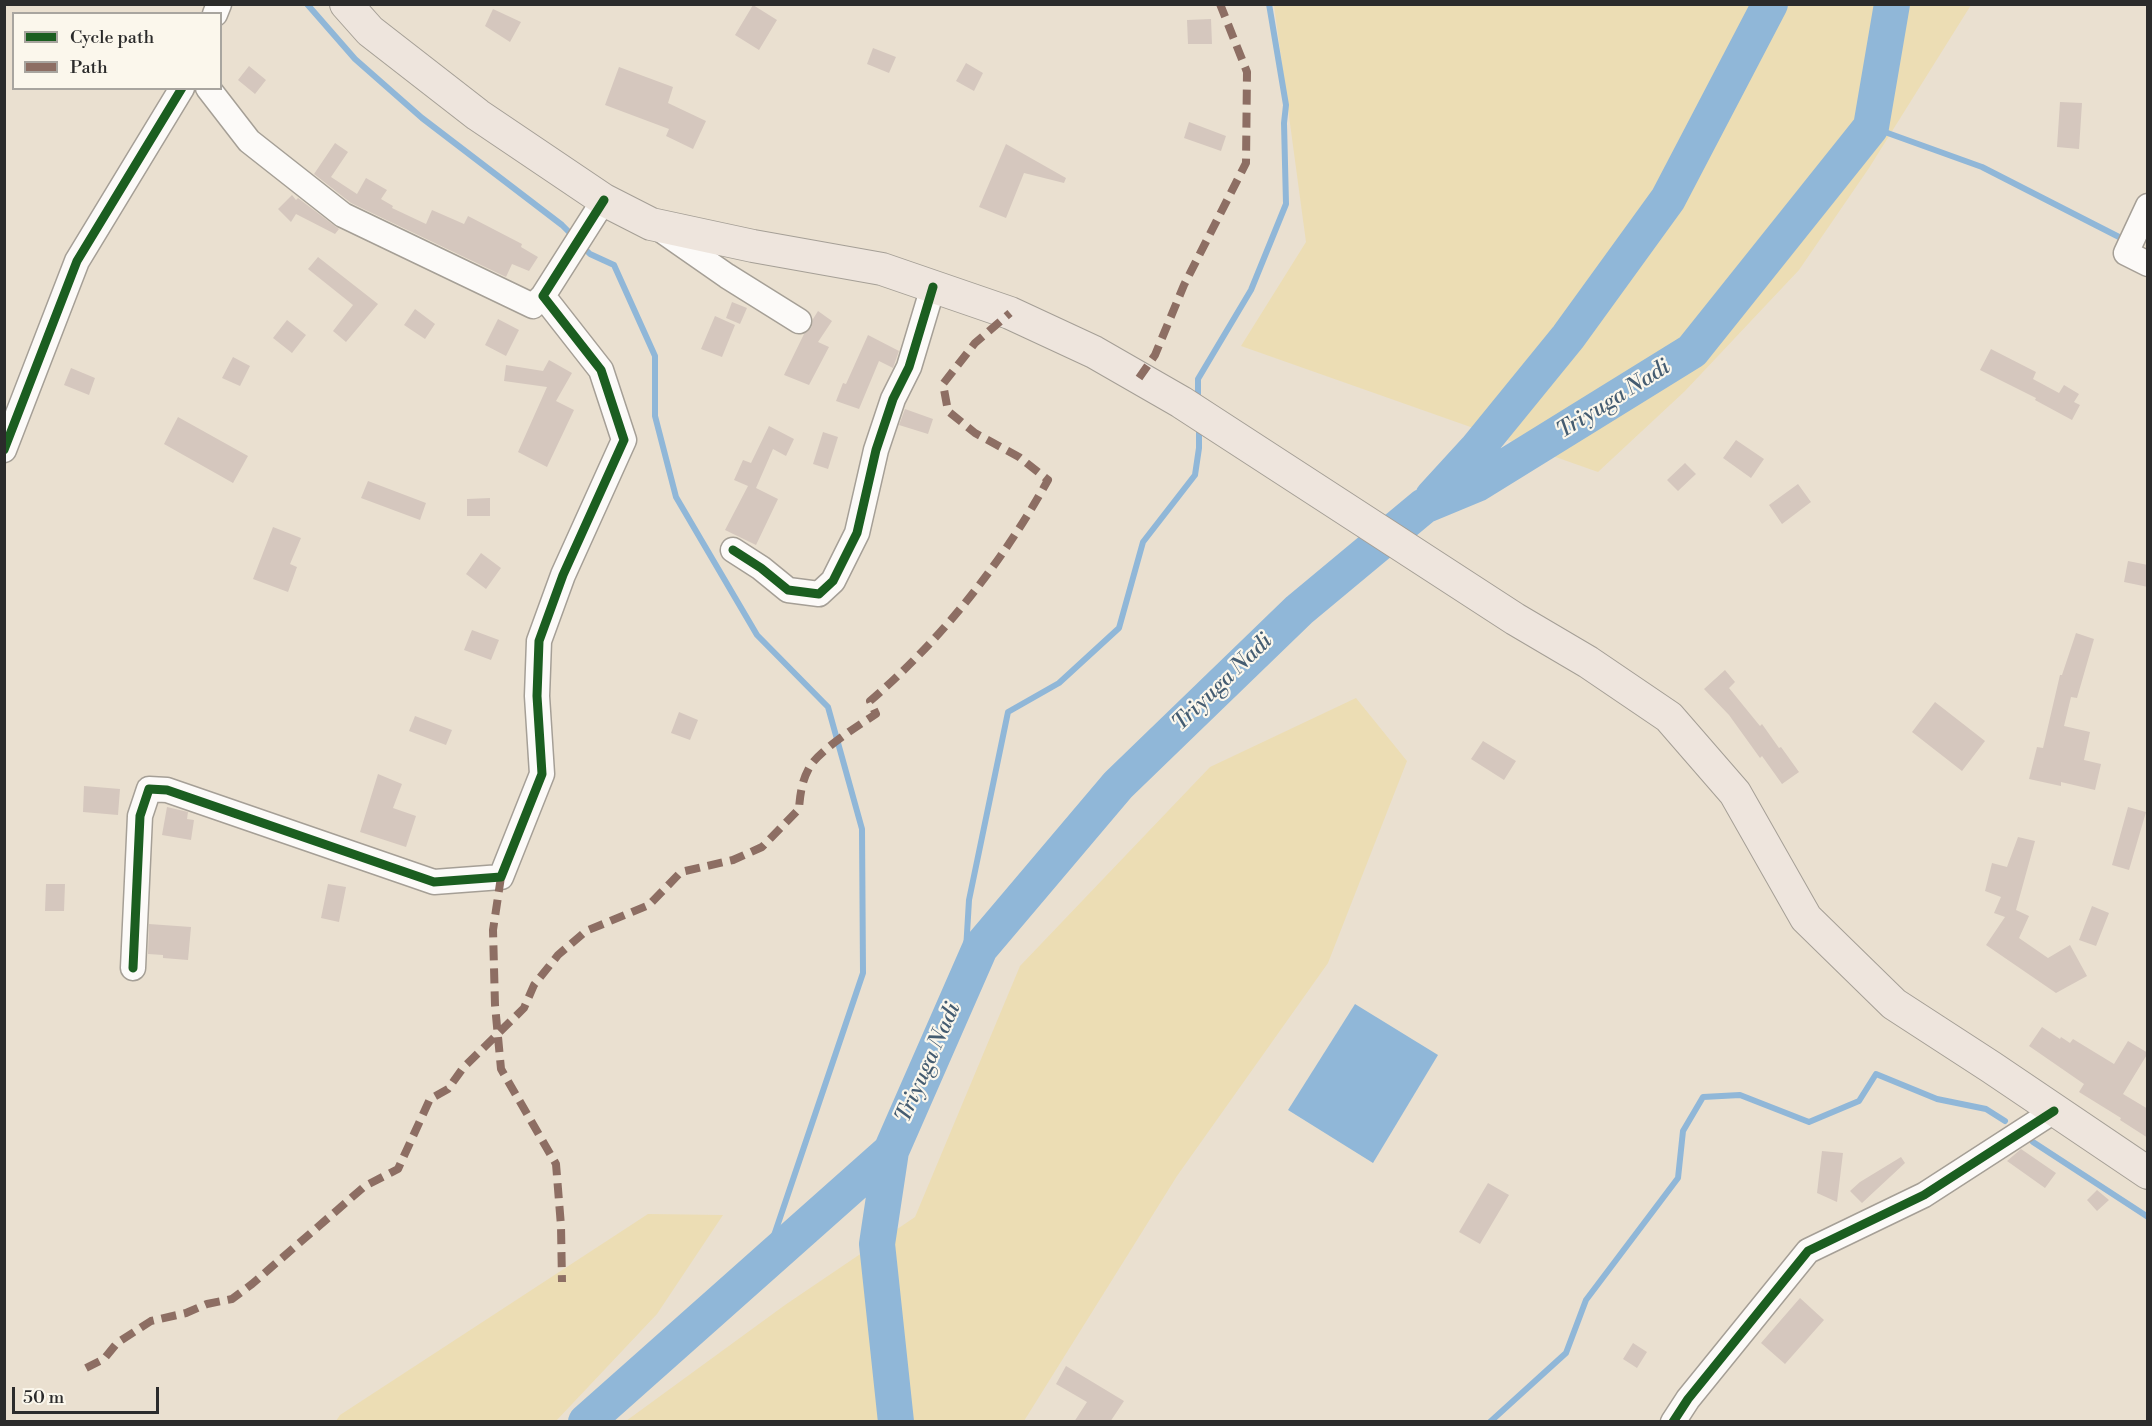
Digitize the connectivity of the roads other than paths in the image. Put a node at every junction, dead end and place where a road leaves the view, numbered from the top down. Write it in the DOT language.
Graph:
graph roads {
  1 [pos="346,4"];
  2 [pos="181,90"];
  3 [pos="210,90"];
  4 [pos="604,200"];
  5 [pos="2148,206"];
  6 [pos="651,224"];
  7 [pos="2148,238"];
  8 [pos="2126,252"];
  9 [pos="2148,264"];
  10 [pos="933,286"];
  11 [pos="543,296"];
  12 [pos="799,321"];
  13 [pos="4,450"];
  14 [pos="733,550"];
  15 [pos="133,968"];
  16 [pos="2054,1111"];
  17 [pos="2148,1173"];
  18 [pos="1675,1420"];
  1 -- 4 [label="main road"];
  2 -- 13 [label="street"];
  3 -- 11 [label="street"];
  4 -- 6 [label="main road"];
  4 -- 11 [label="street"];
  5 -- 8 [label="street"];
  6 -- 10 [label="main road"];
  6 -- 12 [label="street"];
  7 -- 8 [label="street"];
  8 -- 9 [label="street"];
  10 -- 14 [label="street"];
  10 -- 16 [label="main road"];
  11 -- 15 [label="street"];
  16 -- 17 [label="main road"];
  16 -- 18 [label="street"];
}
